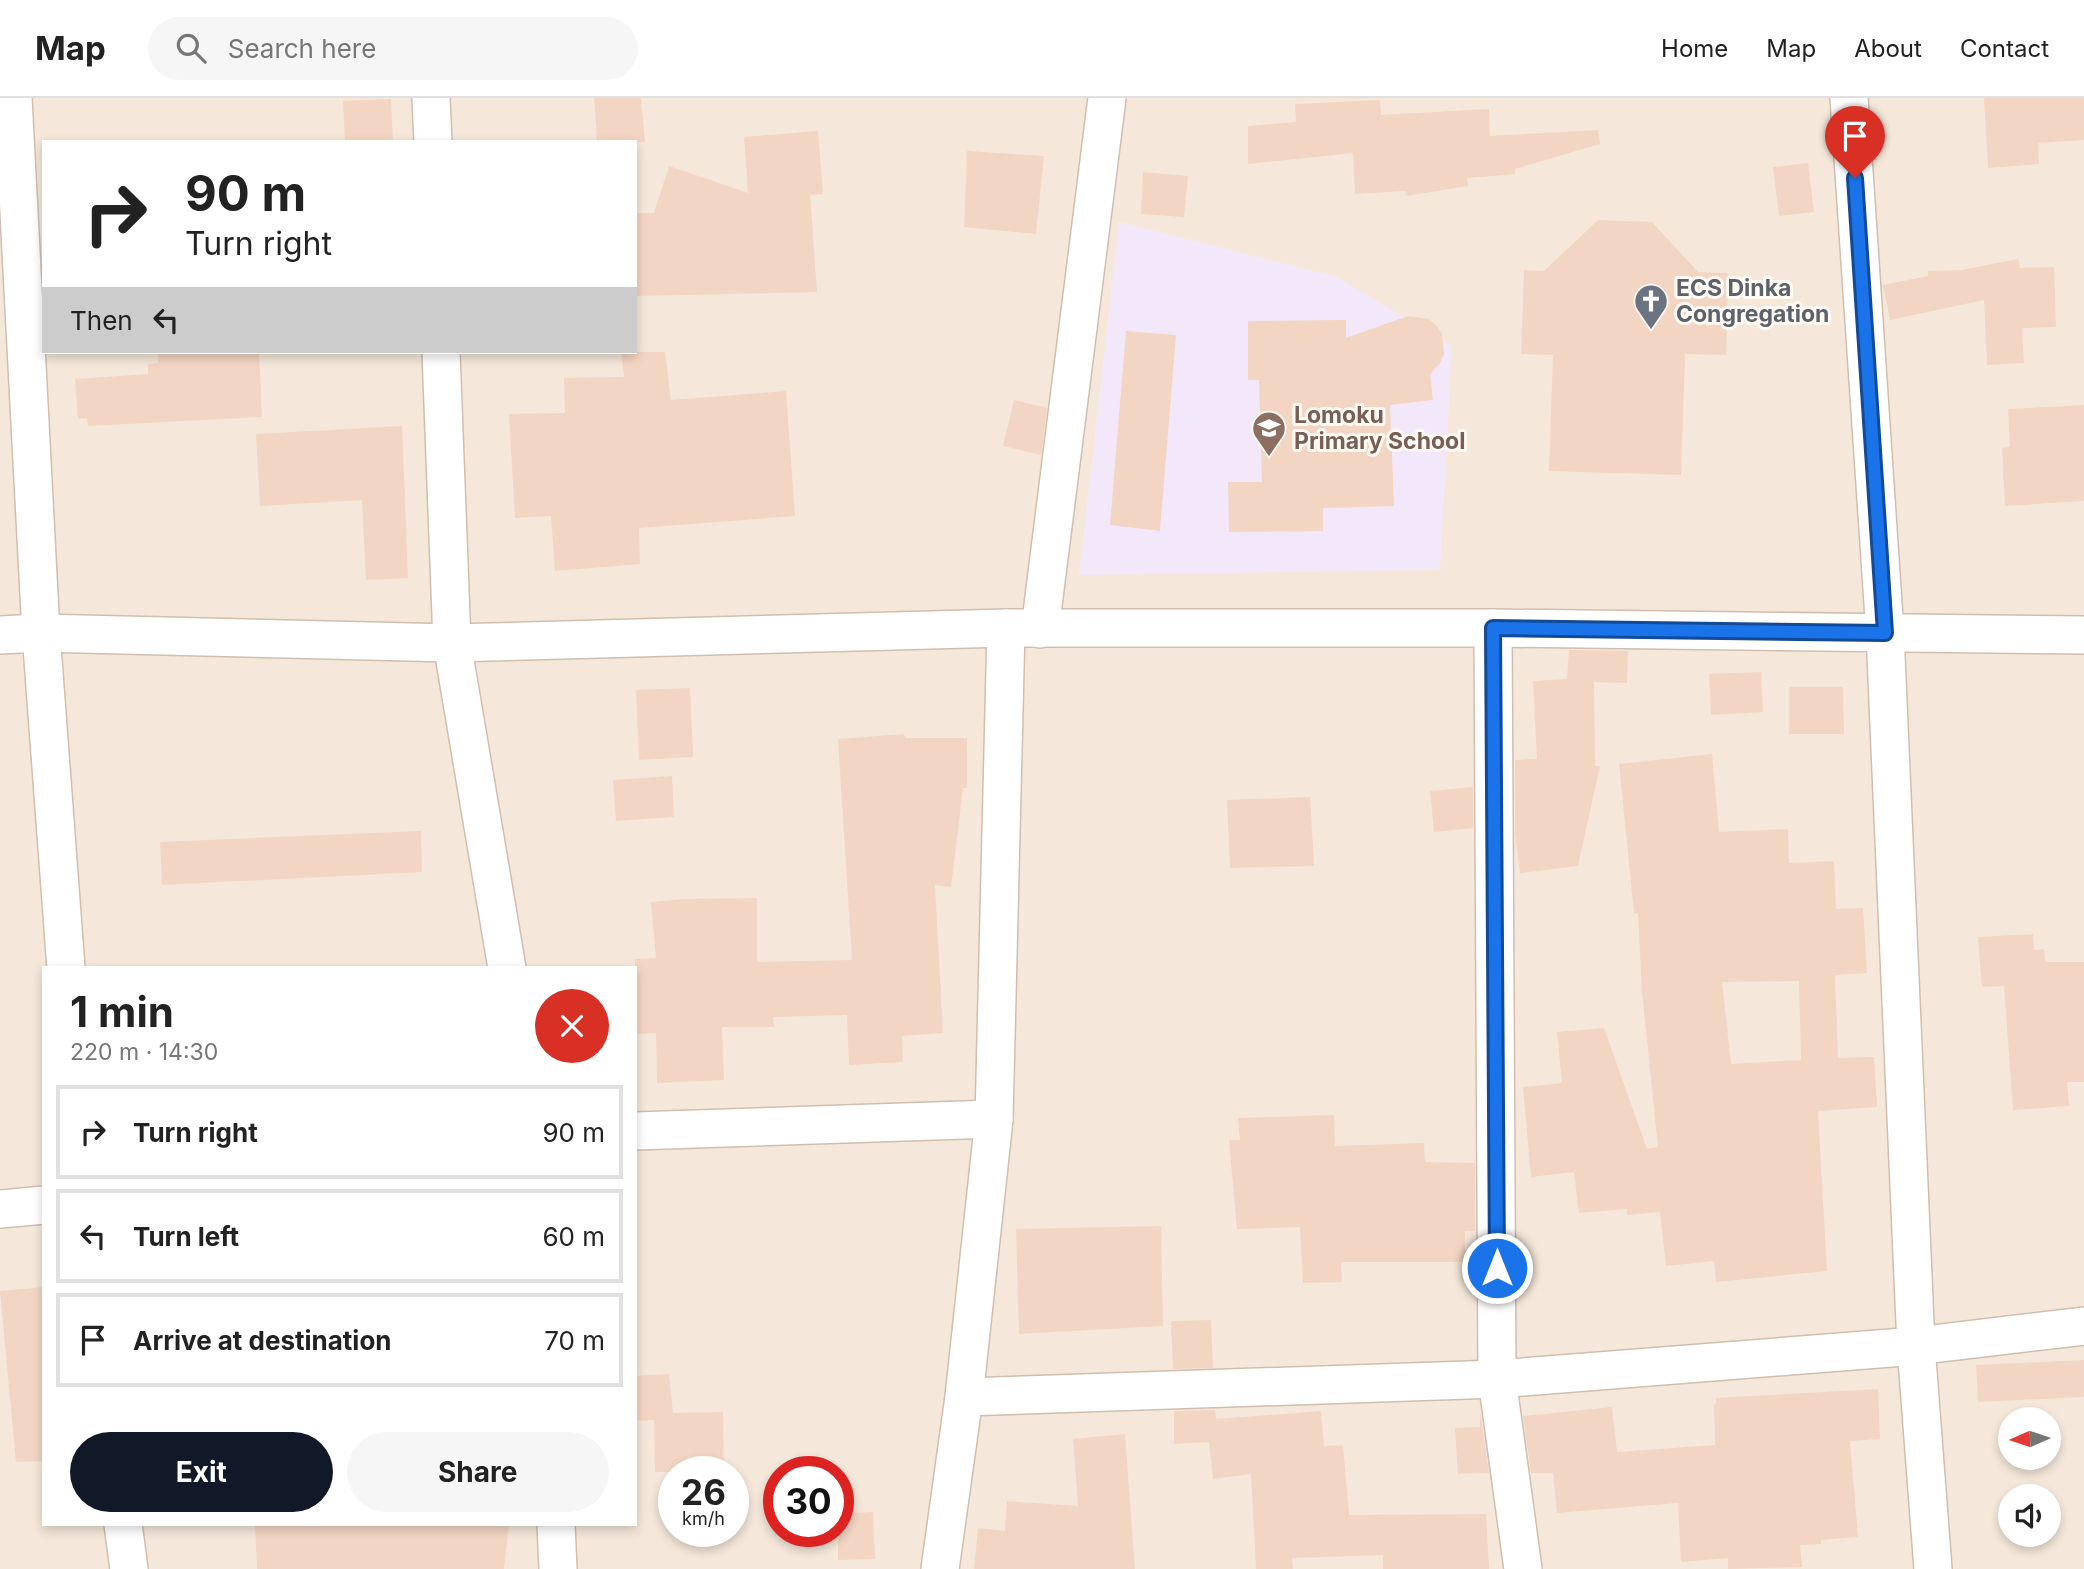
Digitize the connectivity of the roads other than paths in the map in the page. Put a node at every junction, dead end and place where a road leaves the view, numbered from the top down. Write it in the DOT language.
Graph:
graph roads {
  1 [pos="13,98"];
  2 [pos="431,98"];
  3 [pos="1107,98"];
  4 [pos="1849,98"];
  5 [pos="433,140"];
  6 [pos="441,354"];
  7 [pos="1023,628"];
  8 [pos="1493,628"];
  9 [pos="41,633"];
  10 [pos="1885,633"];
  11 [pos="0,635"];
  12 [pos="2084,635"];
  13 [pos="452,643"];
  14 [pos="66,966"];
  15 [pos="507,966"];
  16 [pos="994,1119"];
  17 [pos="637,1131"];
  18 [pos="42,1205"];
  19 [pos="0,1209"];
  20 [pos="2084,1326"];
  21 [pos="1916,1346"];
  22 [pos="1497,1379"];
  23 [pos="964,1397"];
  24 [pos="124,1526"];
  25 [pos="556,1526"];
  26 [pos="129,1569"];
  27 [pos="558,1569"];
  28 [pos="940,1569"];
  29 [pos="1523,1569"];
  30 [pos="1933,1569"];
  1 -- 9 [label="street"];
  2 -- 5 [label="street"];
  3 -- 7 [label="street"];
  4 -- 10 [label="street"];
  6 -- 13 [label="street"];
  7 -- 8 [label="street"];
  7 -- 13 [label="street"];
  7 -- 16 [label="street"];
  8 -- 10 [label="street"];
  8 -- 22 [label="street"];
  9 -- 11 [label="street"];
  9 -- 13 [label="street"];
  9 -- 14 [label="street"];
  10 -- 12 [label="street"];
  10 -- 21 [label="street"];
  13 -- 15 [label="street"];
  16 -- 17 [label="street"];
  16 -- 23 [label="street"];
  18 -- 19 [label="street"];
  20 -- 21 [label="street"];
  21 -- 22 [label="street"];
  21 -- 30 [label="street"];
  22 -- 23 [label="street"];
  22 -- 29 [label="street"];
  23 -- 28 [label="street"];
  24 -- 26 [label="street"];
  25 -- 27 [label="street"];
}
